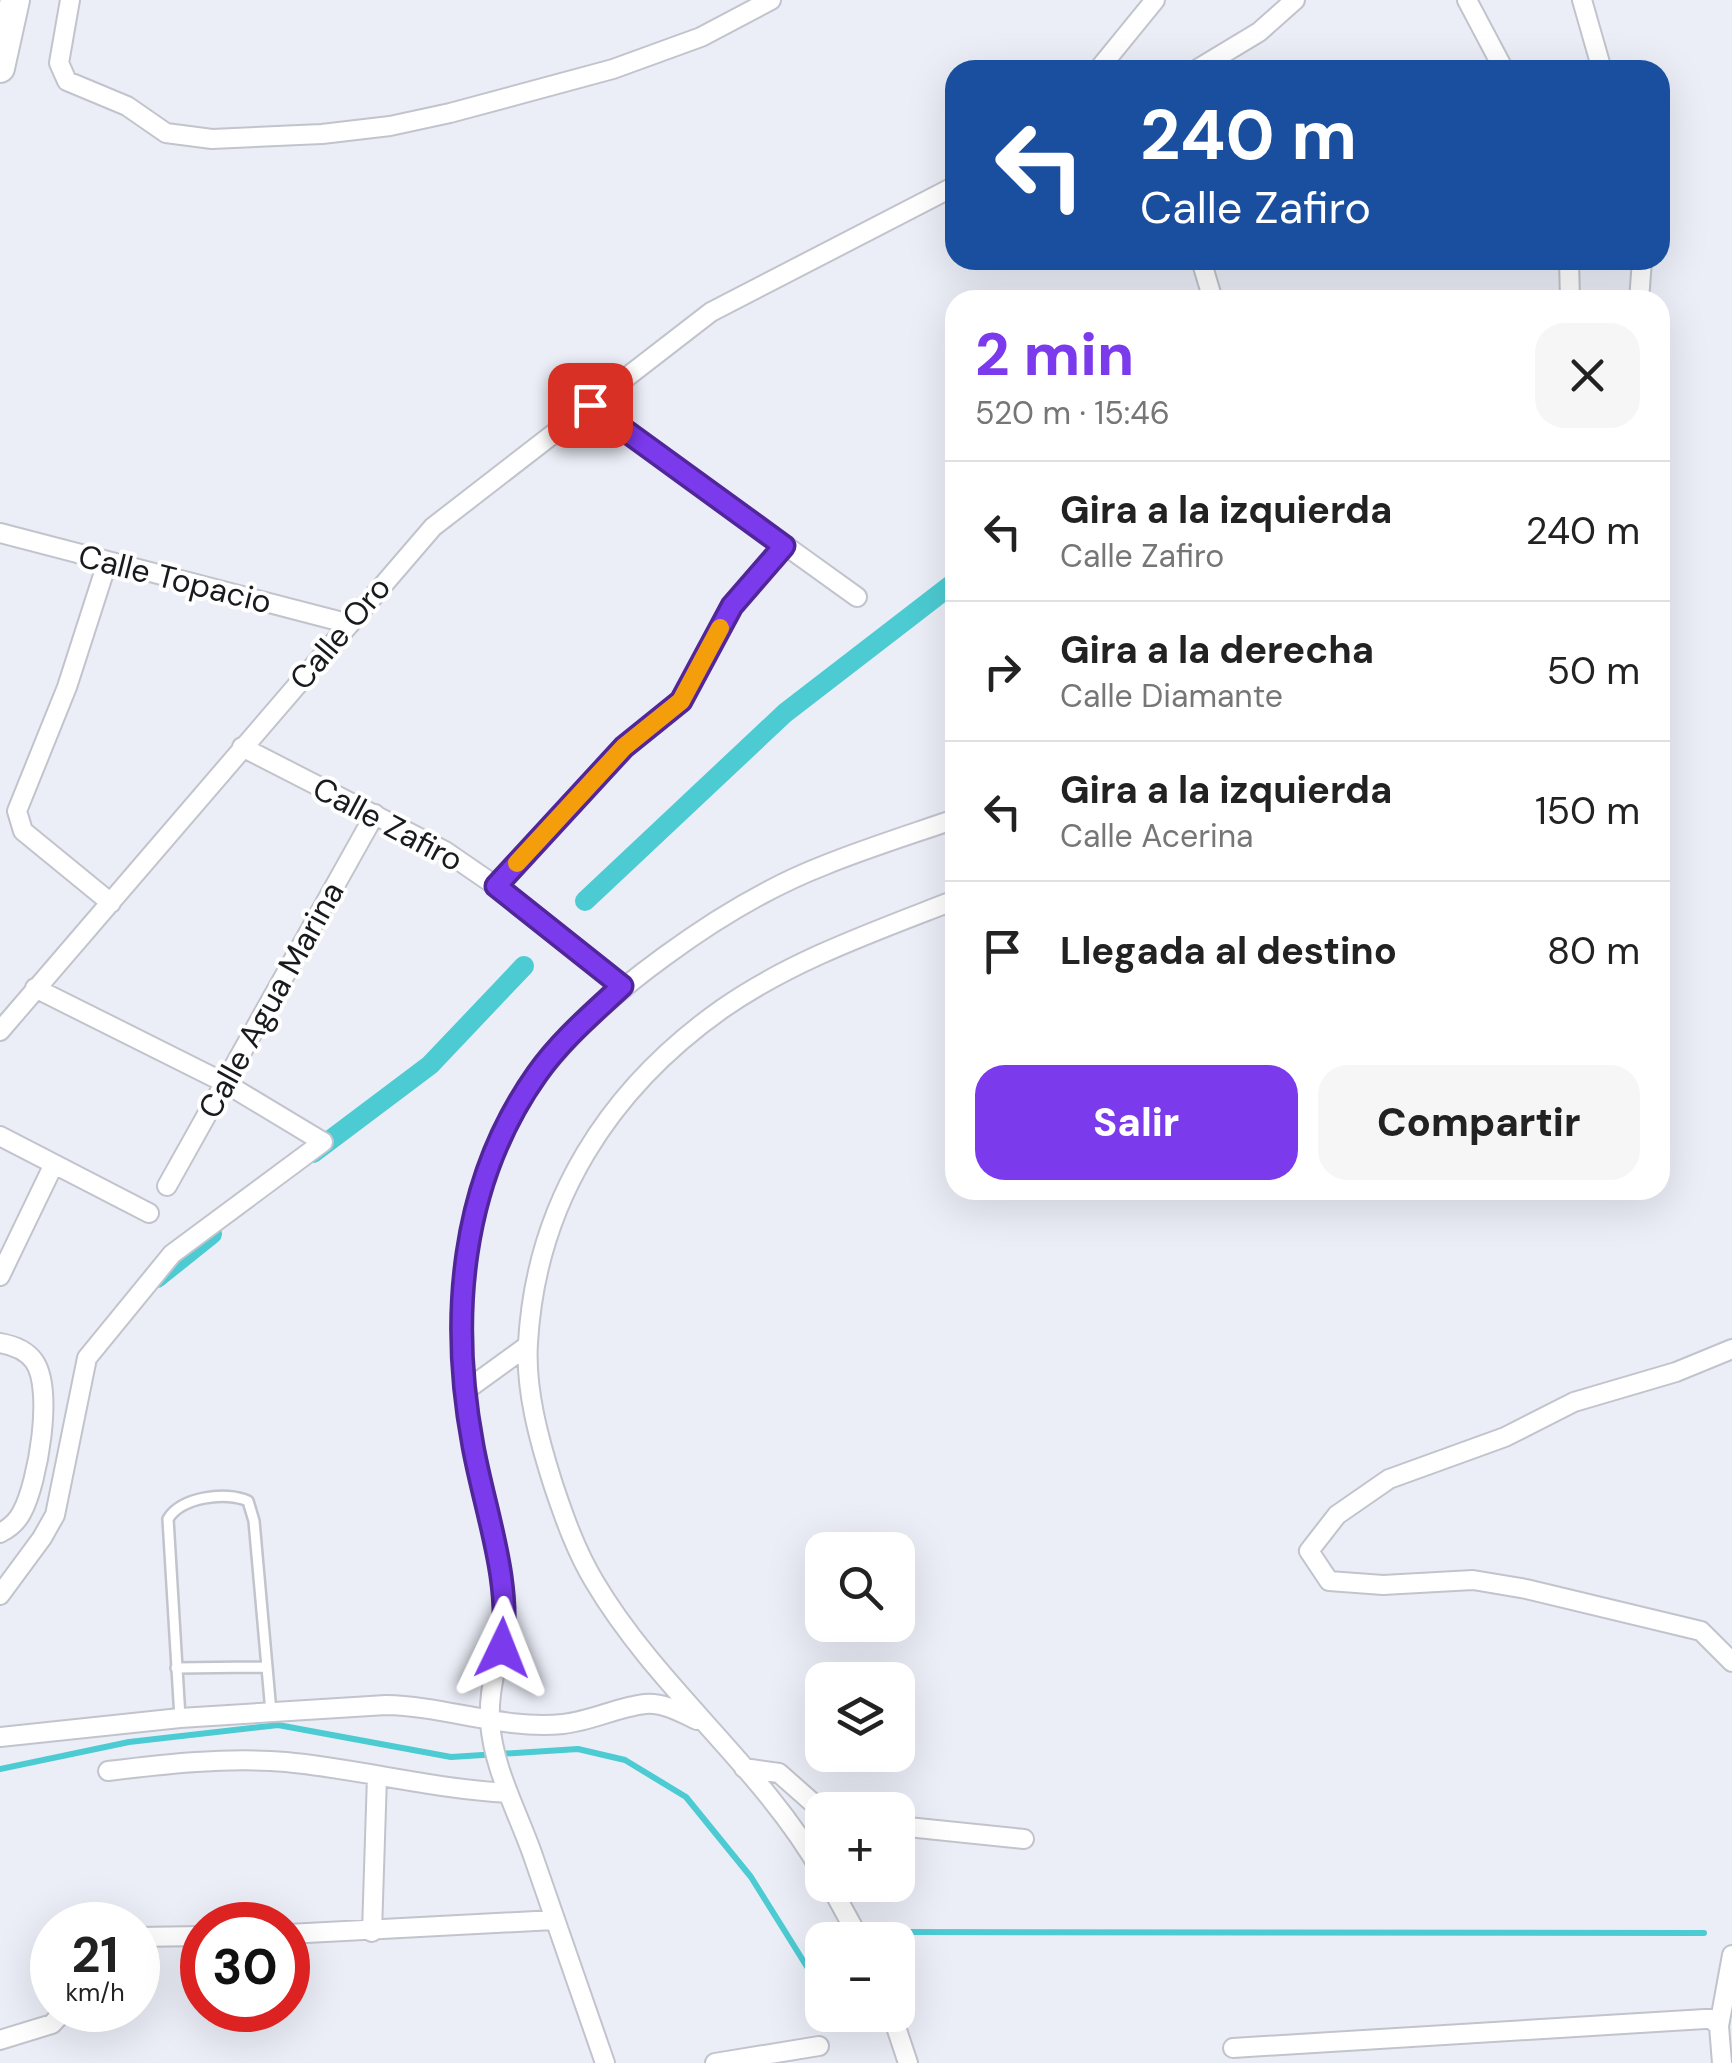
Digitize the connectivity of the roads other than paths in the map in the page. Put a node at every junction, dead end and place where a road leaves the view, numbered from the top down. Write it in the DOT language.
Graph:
graph roads {
  1 [pos="70,0"];
  2 [pos="771,0"];
  3 [pos="1155,0"];
  4 [pos="1295,0"];
  5 [pos="1468,0"];
  6 [pos="1582,0"];
  7 [pos="10,1"];
  8 [pos="1106,60"];
  9 [pos="1213,60"];
  10 [pos="1499,60"];
  11 [pos="1599,60"];
  12 [pos="0,68"];
  13 [pos="945,191"];
  14 [pos="590,405"];
  15 [pos="0,534"];
  16 [pos="784,546"];
  17 [pos="107,563"];
  18 [pos="857,598"];
  19 [pos="350,624"];
  20 [pos="242,747"];
  21 [pos="375,814"];
  22 [pos="945,823"];
  23 [pos="496,886"];
  24 [pos="111,902"];
  25 [pos="945,904"];
  26 [pos="622,986"];
  27 [pos="35,988"];
  28 [pos="0,1030"];
  29 [pos="226,1083"];
  30 [pos="0,1136"];
  31 [pos="54,1164"];
  32 [pos="167,1186"];
  33 [pos="149,1213"];
  34 [pos="0,1276"];
  35 [pos="0,1343"];
  36 [pos="527,1346"];
  37 [pos="1732,1349"];
  38 [pos="465,1391"];
  39 [pos="1,1533"];
  40 [pos="0,1594"];
  41 [pos="1732,1662"];
  42 [pos="266,1667"];
  43 [pos="176,1668"];
  44 [pos="271,1712"];
  45 [pos="180,1718"];
  46 [pos="702,1722"];
  47 [pos="491,1729"];
  48 [pos="0,1738"];
  49 [pos="744,1768"];
  50 [pos="108,1771"];
  51 [pos="377,1776"];
  52 [pos="508,1793"];
  53 [pos="805,1797"];
  54 [pos="915,1828"];
  55 [pos="1024,1839"];
  56 [pos="805,1849"];
  57 [pos="554,1920"];
  58 [pos="372,1932"];
  59 [pos="310,1933"];
  60 [pos="1732,1956"];
  61 [pos="1719,2026"];
  62 [pos="30,2031"];
  63 [pos="898,2032"];
  64 [pos="0,2040"];
  65 [pos="819,2046"];
  66 [pos="1233,2048"];
  67 [pos="605,2063"];
  68 [pos="715,2063"];
  69 [pos="908,2063"];
  70 [pos="1722,2063"];
  1 -- 2 [label="street"];
  3 -- 8 [label="street"];
  4 -- 9 [label="street"];
  5 -- 10 [label="street"];
  6 -- 11 [label="street"];
  7 -- 12 [label="main road"];
  13 -- 14 [label="street, Calle Oro"];
  14 -- 16 [label="street"];
  14 -- 19 [label="street, Calle Oro"];
  15 -- 17 [label="street, Calle Topacio"];
  16 -- 18 [label="street"];
  16 -- 23 [label="street"];
  17 -- 19 [label="street, Calle Topacio"];
  17 -- 24 [label="street"];
  19 -- 20 [label="street, Calle Oro"];
  20 -- 21 [label="street, Calle Zafiro"];
  20 -- 24 [label="street, Calle Oro"];
  21 -- 23 [label="street, Calle Zafiro"];
  21 -- 29 [label="street, Calle Agua Marina"];
  22 -- 26 [label="street"];
  23 -- 26 [label="street, Calle Zafiro"];
  24 -- 27 [label="street, Calle Oro"];
  25 -- 36 [label="street"];
  26 -- 38 [label="street"];
  27 -- 28 [label="street, Calle Oro"];
  27 -- 29 [label="street"];
  29 -- 32 [label="street, Calle Agua Marina"];
  29 -- 40 [label="street"];
  30 -- 31 [label="street"];
  31 -- 33 [label="street"];
  31 -- 34 [label="street"];
  35 -- 39 [label="street"];
  36 -- 38 [label="street"];
  36 -- 46 [label="street"];
  37 -- 41 [label="street"];
  38 -- 47 [label="street"];
  42 -- 43 [label="lane"];
  42 -- 43 [label="lane"];
  42 -- 44 [label="lane"];
  43 -- 45 [label="lane"];
  44 -- 45 [label="street"];
  44 -- 47 [label="street"];
  45 -- 48 [label="street"];
  46 -- 47 [label="street"];
  46 -- 49 [label="street"];
  47 -- 52 [label="street"];
  49 -- 53 [label="street"];
  49 -- 56 [label="street"];
  50 -- 51 [label="street"];
  51 -- 52 [label="street"];
  51 -- 58 [label="street"];
  52 -- 57 [label="street"];
  54 -- 55 [label="street"];
  57 -- 58 [label="street"];
  57 -- 67 [label="street"];
  58 -- 59 [label="street"];
  60 -- 61 [label="street"];
  61 -- 66 [label="street"];
  61 -- 70 [label="street"];
  62 -- 64 [label="street"];
  63 -- 69 [label="street"];
  65 -- 68 [label="street"];
}
